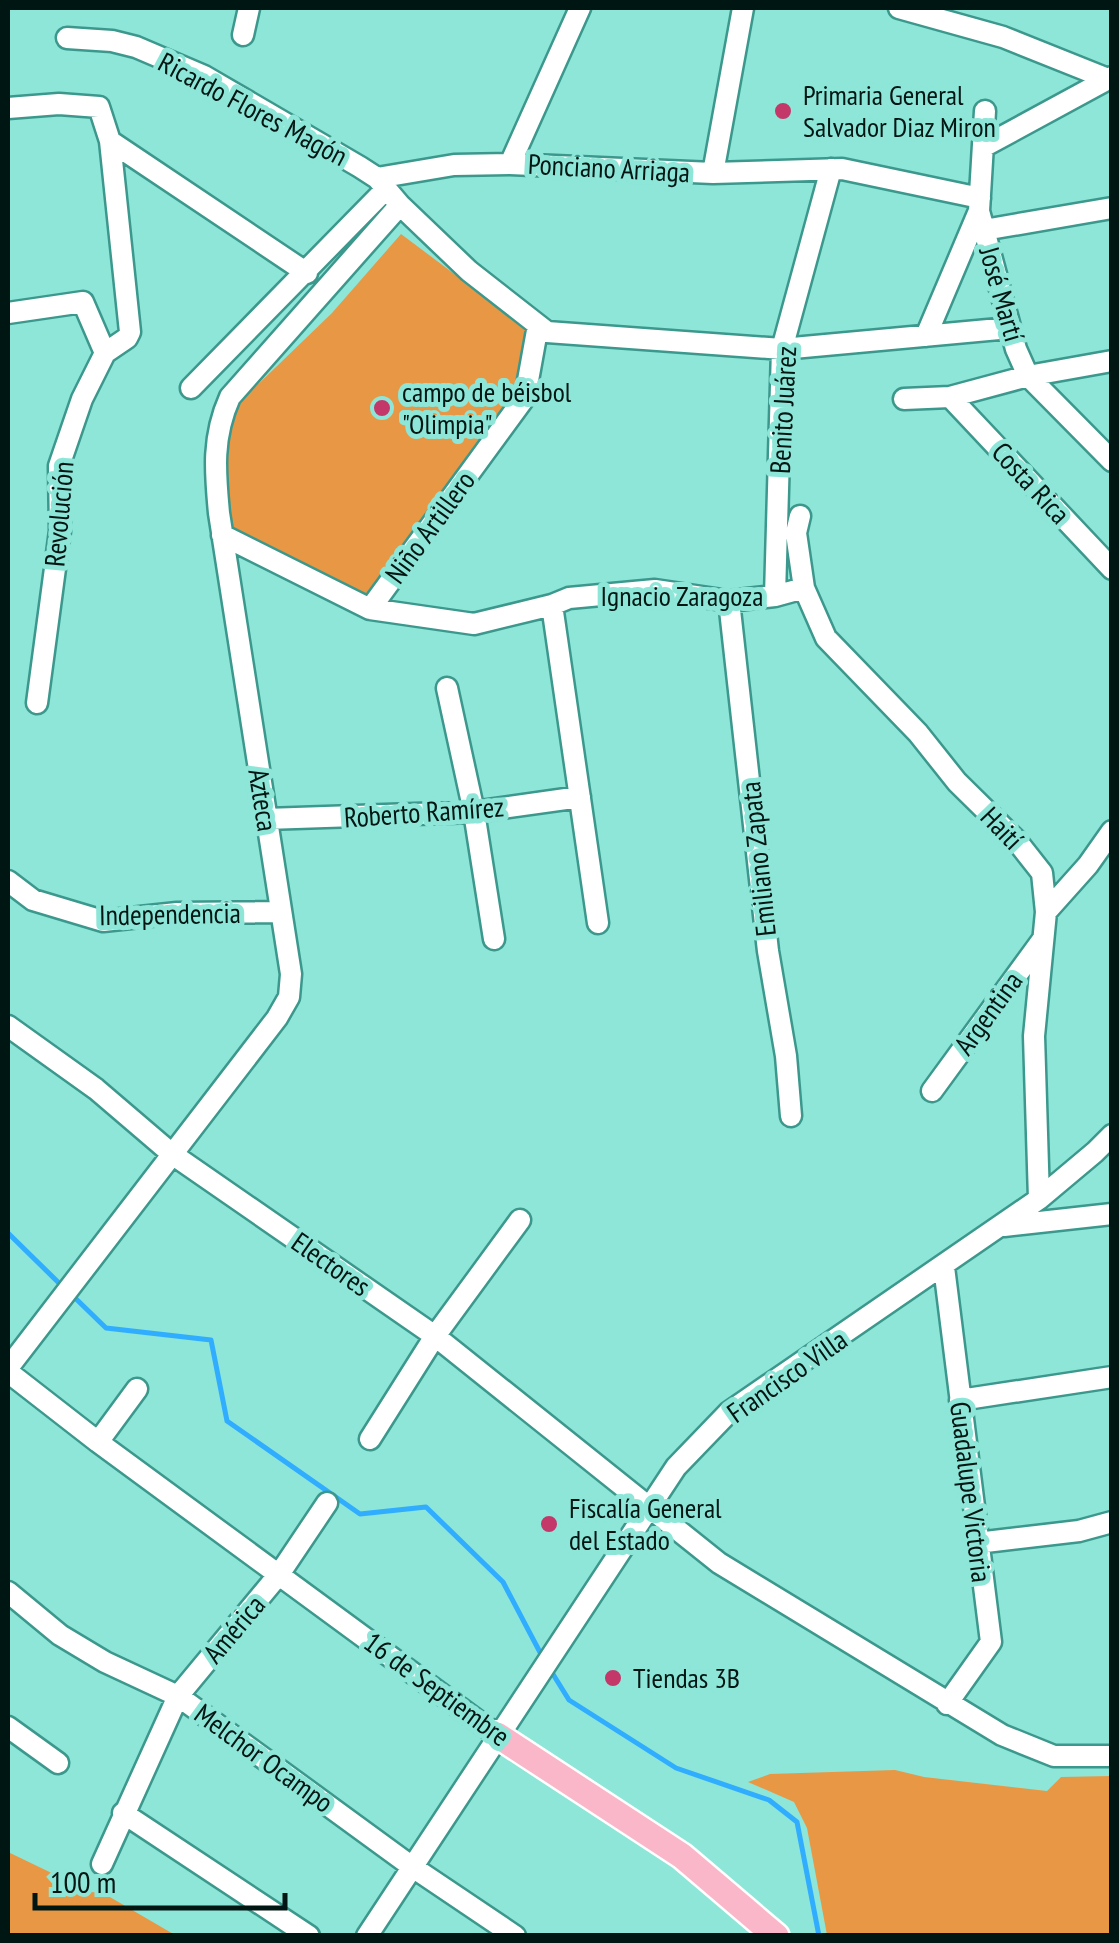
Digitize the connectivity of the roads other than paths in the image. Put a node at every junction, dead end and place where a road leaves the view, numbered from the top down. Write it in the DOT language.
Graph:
graph roads {
  1 [pos="249,8"];
  2 [pos="580,8"];
  3 [pos="743,8"];
  4 [pos="899,8"];
  5 [pos="942,13"];
  6 [pos="243,35"];
  7 [pos="67,38"];
  8 [pos="1108,85"];
  9 [pos="8,108"];
  10 [pos="985,112"];
  11 [pos="110,141"];
  12 [pos="983,147"];
  13 [pos="510,164"];
  14 [pos="836,169"];
  15 [pos="713,174"];
  16 [pos="388,191"];
  17 [pos="1112,208"];
  18 [pos="981,213"];
  19 [pos="307,272"];
  20 [pos="8,312"];
  21 [pos="538,325"];
  22 [pos="1010,328"];
  23 [pos="926,336"];
  24 [pos="782,350"];
  25 [pos="105,353"];
  26 [pos="1112,361"];
  27 [pos="1028,376"];
  28 [pos="191,388"];
  29 [pos="950,397"];
  30 [pos="904,398"];
  31 [pos="1112,461"];
  32 [pos="800,516"];
  33 [pos="222,535"];
  34 [pos="1112,568"];
  35 [pos="804,588"];
  36 [pos="775,596"];
  37 [pos="728,602"];
  38 [pos="552,605"];
  39 [pos="370,609"];
  40 [pos="447,688"];
  41 [pos="38,703"];
  42 [pos="580,797"];
  43 [pos="474,812"];
  44 [pos="266,819"];
  45 [pos="1112,831"];
  46 [pos="8,881"];
  47 [pos="280,912"];
  48 [pos="1046,912"];
  49 [pos="598,924"];
  50 [pos="1045,936"];
  51 [pos="494,939"];
  52 [pos="8,1026"];
  53 [pos="932,1091"];
  54 [pos="792,1116"];
  55 [pos="1112,1134"];
  56 [pos="172,1154"];
  57 [pos="1039,1200"];
  58 [pos="1112,1214"];
  59 [pos="520,1220"];
  60 [pos="1000,1226"];
  61 [pos="944,1267"];
  62 [pos="435,1336"];
  63 [pos="8,1370"];
  64 [pos="1112,1377"];
  65 [pos="137,1389"];
  66 [pos="960,1400"];
  67 [pos="370,1439"];
  68 [pos="98,1442"];
  69 [pos="327,1503"];
  70 [pos="651,1507"];
  71 [pos="1112,1522"];
  72 [pos="977,1543"];
  73 [pos="280,1573"];
  74 [pos="8,1592"];
  75 [pos="178,1696"];
  76 [pos="947,1704"];
  77 [pos="8,1727"];
  78 [pos="497,1735"];
  79 [pos="1112,1756"];
  80 [pos="58,1762"];
  81 [pos="123,1814"];
  82 [pos="102,1864"];
  83 [pos="411,1866"];
  84 [pos="377,1932"];
  85 [pos="310,1936"];
  86 [pos="515,1936"];
  87 [pos="776,1936"];
  1 -- 6 [label="street"];
  2 -- 13 [label="street"];
  3 -- 15 [label="street"];
  4 -- 5 [label="street"];
  5 -- 8 [label="street"];
  7 -- 16 [label="street, Ricardo Flores Magón"];
  8 -- 12 [label="street"];
  9 -- 11 [label="street, Revolución"];
  10 -- 12 [label="street"];
  11 -- 19 [label="street"];
  11 -- 25 [label="street, Revolución"];
  12 -- 18 [label="street"];
  13 -- 15 [label="street, Ponciano Arriaga"];
  13 -- 16 [label="street, Ponciano Arriaga"];
  14 -- 15 [label="street, Ponciano Arriaga"];
  14 -- 18 [label="street, Ponciano Arriaga"];
  14 -- 24 [label="street, Benito Juárez"];
  16 -- 19 [label="street"];
  16 -- 21 [label="street, Ricardo Flores Magón"];
  16 -- 33 [label="street, Azteca"];
  17 -- 18 [label="street"];
  18 -- 22 [label="street, José Martí"];
  18 -- 23 [label="street"];
  19 -- 28 [label="street"];
  20 -- 25 [label="street"];
  21 -- 24 [label="street"];
  21 -- 39 [label="street, Niño Artillero"];
  22 -- 23 [label="street"];
  22 -- 27 [label="street, José Martí"];
  23 -- 24 [label="street"];
  24 -- 36 [label="street, Benito Juárez"];
  25 -- 41 [label="street, Revolución"];
  26 -- 27 [label="street"];
  27 -- 29 [label="street"];
  27 -- 31 [label="street"];
  29 -- 30 [label="street"];
  29 -- 34 [label="street, Costa Rica"];
  32 -- 35 [label="street, Haití"];
  33 -- 39 [label="street, Ignacio Zaragoza"];
  33 -- 44 [label="street, Azteca"];
  35 -- 36 [label="street, Ignacio Zaragoza"];
  35 -- 48 [label="street, Haití"];
  36 -- 37 [label="street, Ignacio Zaragoza"];
  37 -- 38 [label="street, Ignacio Zaragoza"];
  37 -- 54 [label="street, Emiliano Zapata"];
  38 -- 39 [label="street, Ignacio Zaragoza"];
  38 -- 42 [label="street"];
  40 -- 43 [label="street"];
  42 -- 43 [label="street, Roberto Ramírez"];
  42 -- 49 [label="street"];
  43 -- 44 [label="street, Roberto Ramírez"];
  43 -- 51 [label="street"];
  44 -- 47 [label="street, Azteca"];
  45 -- 48 [label="street"];
  46 -- 47 [label="street, Independencia"];
  47 -- 56 [label="street, Azteca"];
  48 -- 50 [label="street, Haití"];
  50 -- 53 [label="street, Argentina"];
  50 -- 57 [label="street, Haití"];
  52 -- 56 [label="street, Electores"];
  55 -- 57 [label="street, Francisco Villa"];
  56 -- 62 [label="street, Electores"];
  56 -- 63 [label="street, Azteca"];
  57 -- 60 [label="street, Francisco Villa"];
  58 -- 60 [label="street"];
  59 -- 62 [label="street"];
  60 -- 61 [label="street, Francisco Villa"];
  61 -- 66 [label="street, Guadalupe Victoria"];
  61 -- 70 [label="street, Francisco Villa"];
  62 -- 67 [label="street"];
  62 -- 70 [label="street, Electores"];
  63 -- 68 [label="street, 16 de Septiembre"];
  64 -- 66 [label="street"];
  65 -- 68 [label="street"];
  66 -- 72 [label="street, Guadalupe Victoria"];
  68 -- 73 [label="street, 16 de Septiembre"];
  69 -- 73 [label="street, América"];
  70 -- 76 [label="street, Electores"];
  70 -- 78 [label="street, Francisco Villa"];
  71 -- 72 [label="street"];
  72 -- 76 [label="street, Guadalupe Victoria"];
  73 -- 75 [label="street, América"];
  73 -- 78 [label="street, 16 de Septiembre"];
  74 -- 75 [label="street, Melchor Ocampo"];
  75 -- 81 [label="street, América"];
  75 -- 83 [label="street, Melchor Ocampo"];
  76 -- 79 [label="street, Electores"];
  77 -- 80 [label="street"];
  78 -- 83 [label="street, Francisco Villa"];
  78 -- 87 [label="main road, 16 de Septiembre"];
  81 -- 82 [label="street, América"];
  81 -- 85 [label="street"];
  83 -- 84 [label="street, Francisco Villa"];
  83 -- 86 [label="street, Melchor Ocampo"];
}
